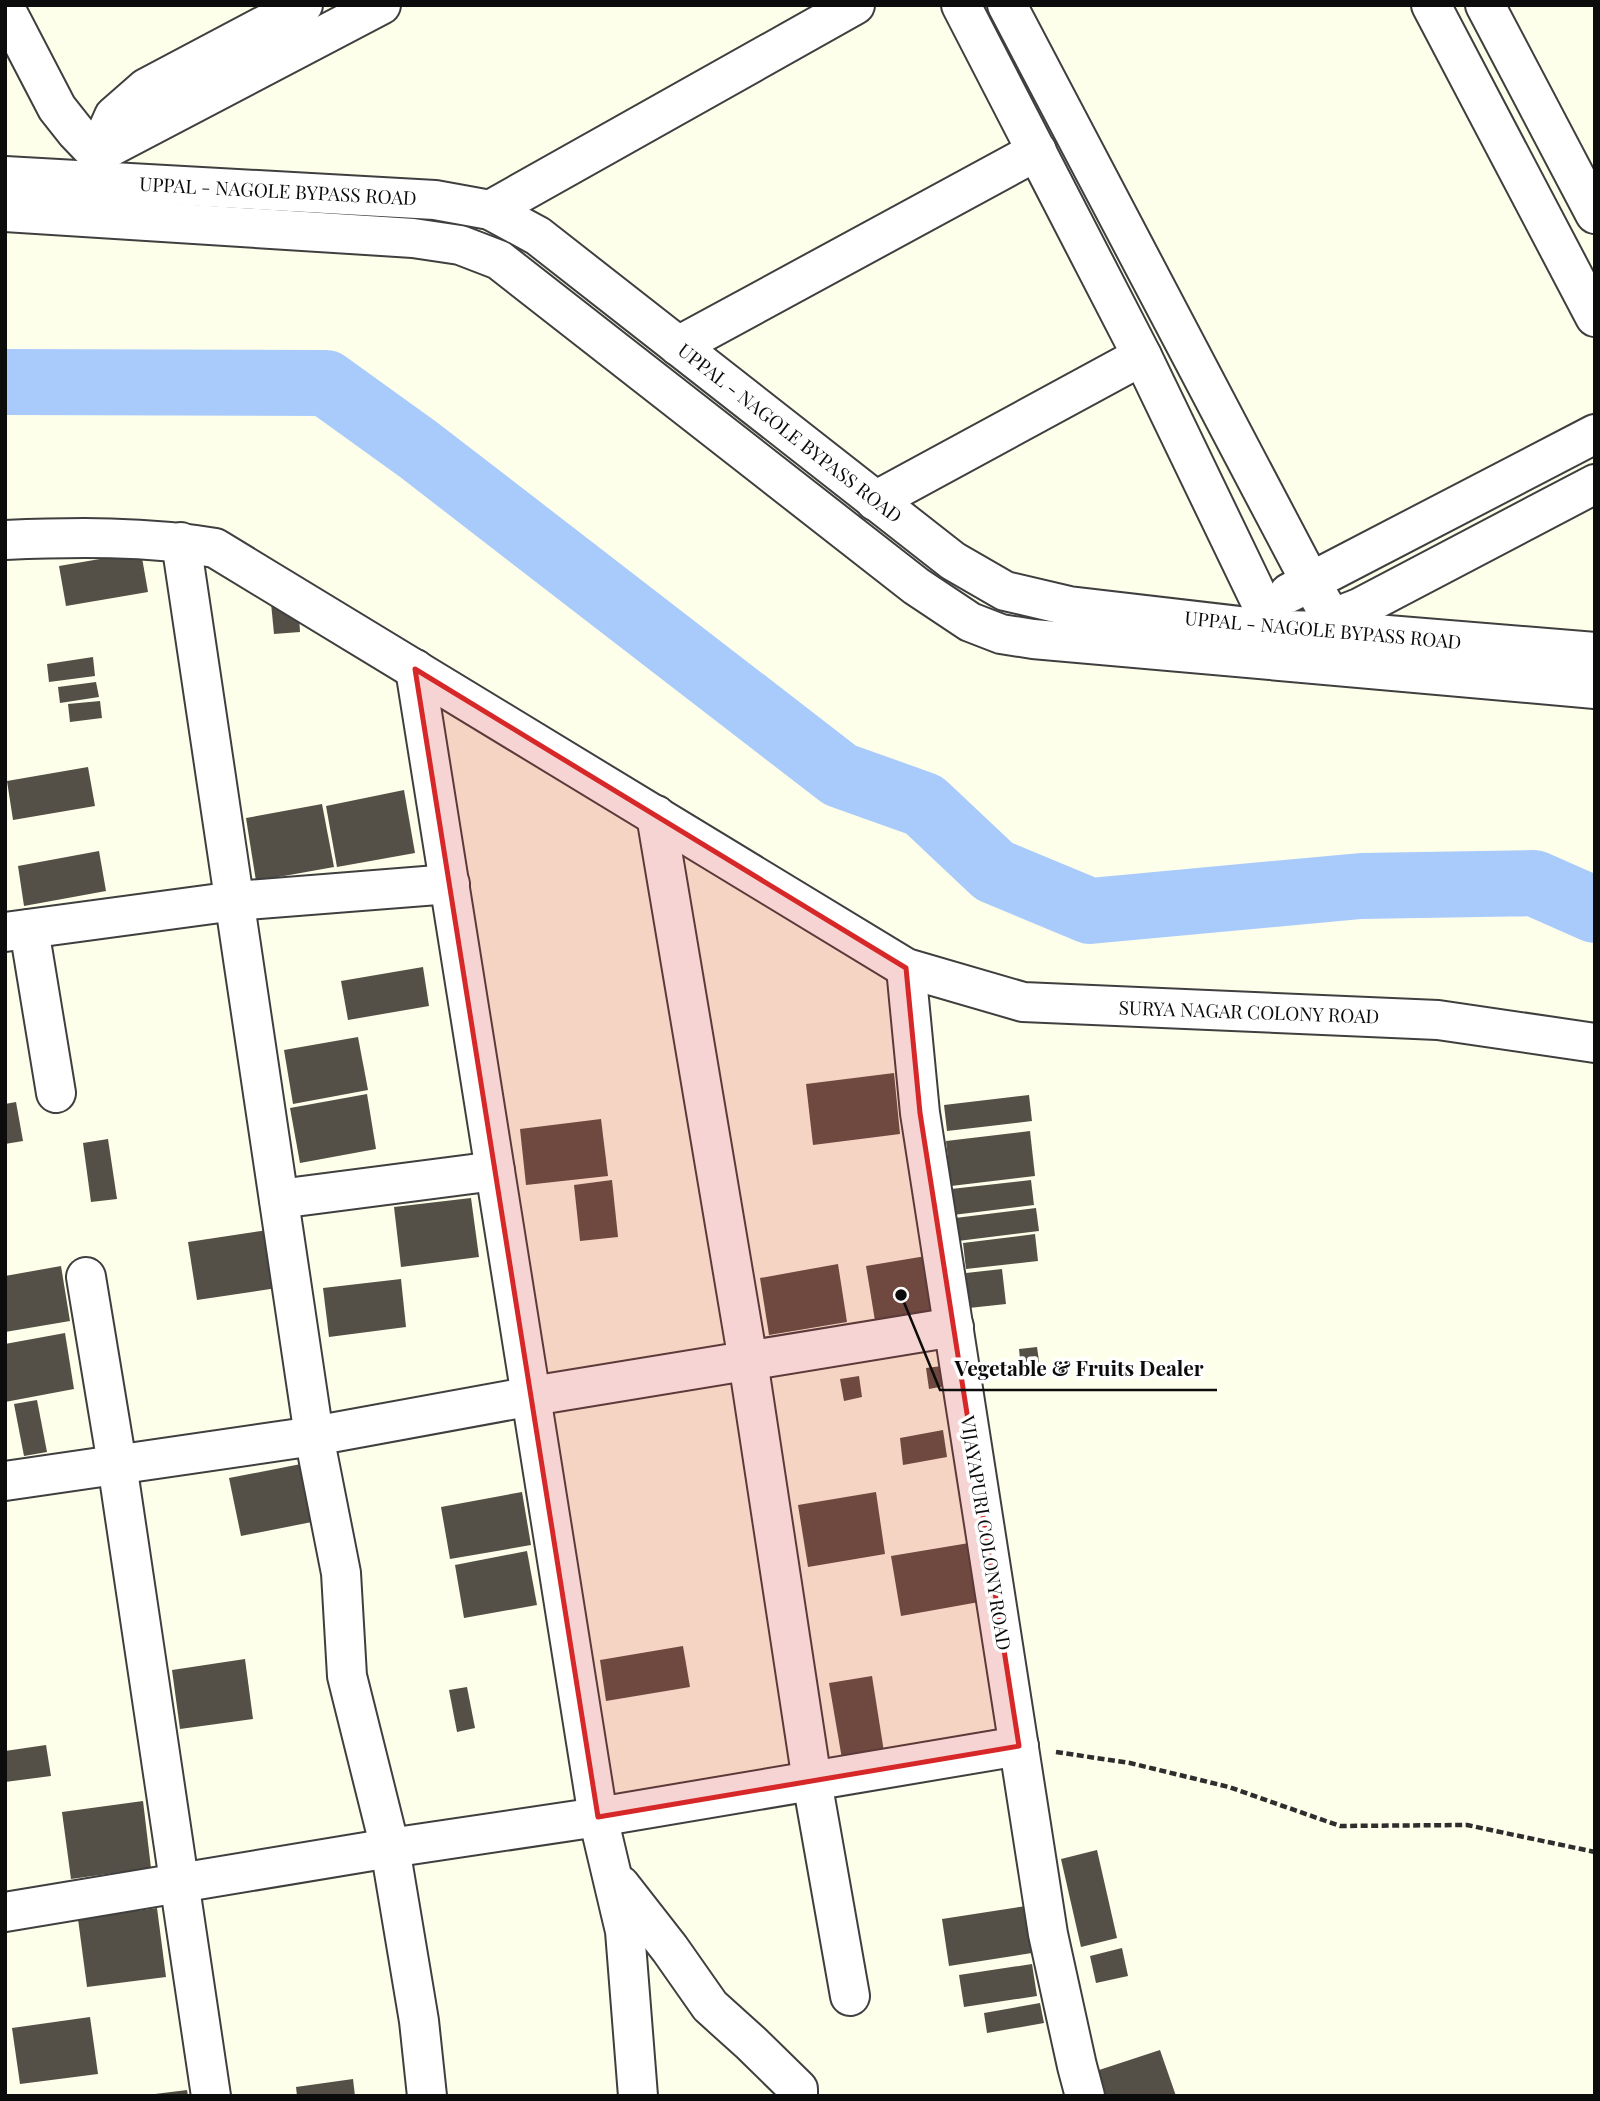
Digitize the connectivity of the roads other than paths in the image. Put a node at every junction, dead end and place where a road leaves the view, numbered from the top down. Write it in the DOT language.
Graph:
graph roads {
  1 [pos="381,5"];
  2 [pos="855,5"];
  3 [pos="961,5"];
  4 [pos="1007,5"];
  5 [pos="1431,5"];
  6 [pos="1485,5"];
  7 [pos="5,8"];
  8 [pos="284,10"];
  9 [pos="1037,152"];
  10 [pos="5,176"];
  11 [pos="94,185"];
  12 [pos="490,210"];
  13 [pos="5,212"];
  14 [pos="1595,214"];
  15 [pos="1595,317"];
  16 [pos="678,346"];
  17 [pos="1142,356"];
  18 [pos="1595,435"];
  19 [pos="1595,484"];
  20 [pos="875,501"];
  21 [pos="5,540"];
  22 [pos="181,542"];
  23 [pos="1310,581"];
  24 [pos="1268,619"];
  25 [pos="1335,625"];
  26 [pos="1595,652"];
  27 [pos="415,669"];
  28 [pos="1595,689"];
  29 [pos="656,815"];
  30 [pos="450,884"];
  31 [pos="235,901"];
  32 [pos="17,931"];
  33 [pos="906,968"];
  34 [pos="1595,1044"];
  35 [pos="56,1093"];
  36 [pos="495,1171"];
  37 [pos="279,1199"];
  38 [pos="86,1277"];
  39 [pos="954,1327"];
  40 [pos="748,1361"];
  41 [pos="531,1396"];
  42 [pos="314,1436"];
  43 [pos="117,1464"];
  44 [pos="5,1481"];
  45 [pos="1019,1746"];
  46 [pos="812,1781"];
  47 [pos="598,1817"];
  48 [pos="390,1848"];
  49 [pos="611,1872"];
  50 [pos="179,1884"];
  51 [pos="5,1912"];
  52 [pos="850,1996"];
  53 [pos="211,2096"];
  54 [pos="427,2096"];
  55 [pos="638,2096"];
  56 [pos="798,2096"];
  57 [pos="1086,2096"];
  1 -- 11 [label="street"];
  2 -- 12 [label="street"];
  3 -- 9 [label="street"];
  4 -- 23 [label="street"];
  5 -- 15 [label="street"];
  6 -- 14 [label="street"];
  7 -- 11 [label="street"];
  8 -- 11 [label="street"];
  9 -- 16 [label="street"];
  9 -- 17 [label="street"];
  10 -- 11 [label="street, UPPAL - NAGOLE BYPASS ROAD"];
  11 -- 12 [label="street, UPPAL - NAGOLE BYPASS ROAD"];
  11 -- 13 [label="street, UPPAL - NAGOLE BYPASS ROAD"];
  11 -- 28 [label="street, UPPAL - NAGOLE BYPASS ROAD"];
  12 -- 16 [label="street, UPPAL - NAGOLE BYPASS ROAD"];
  16 -- 20 [label="street, UPPAL - NAGOLE BYPASS ROAD"];
  17 -- 20 [label="street"];
  17 -- 24 [label="street"];
  18 -- 23 [label="street"];
  19 -- 25 [label="street"];
  20 -- 24 [label="street, UPPAL - NAGOLE BYPASS ROAD"];
  21 -- 22 [label="street, SURYA NAGAR COLONY ROAD"];
  22 -- 27 [label="street, SURYA NAGAR COLONY ROAD"];
  22 -- 31 [label="street"];
  23 -- 24 [label="street"];
  23 -- 25 [label="street"];
  24 -- 25 [label="street, UPPAL - NAGOLE BYPASS ROAD"];
  25 -- 26 [label="street, UPPAL - NAGOLE BYPASS ROAD"];
  27 -- 29 [label="street, SURYA NAGAR COLONY ROAD"];
  27 -- 30 [label="street"];
  29 -- 33 [label="street, SURYA NAGAR COLONY ROAD"];
  29 -- 40 [label="street"];
  30 -- 31 [label="street"];
  30 -- 36 [label="street"];
  31 -- 32 [label="street"];
  31 -- 37 [label="street"];
  32 -- 35 [label="street"];
  33 -- 34 [label="street, SURYA NAGAR COLONY ROAD"];
  33 -- 39 [label="street, VIJAYAPURI COLONY ROAD"];
  36 -- 37 [label="street"];
  36 -- 41 [label="street"];
  37 -- 42 [label="street"];
  38 -- 43 [label="street"];
  39 -- 40 [label="street"];
  39 -- 45 [label="street, VIJAYAPURI COLONY ROAD"];
  40 -- 41 [label="street"];
  40 -- 46 [label="street"];
  41 -- 42 [label="street"];
  41 -- 47 [label="street"];
  42 -- 43 [label="street"];
  42 -- 48 [label="street"];
  43 -- 44 [label="street"];
  43 -- 50 [label="street"];
  45 -- 46 [label="street"];
  45 -- 57 [label="street, VIJAYAPURI COLONY ROAD"];
  46 -- 47 [label="street"];
  46 -- 52 [label="street"];
  47 -- 48 [label="street"];
  47 -- 49 [label="street"];
  48 -- 50 [label="street"];
  48 -- 54 [label="street"];
  49 -- 55 [label="street"];
  49 -- 56 [label="street"];
  50 -- 51 [label="street"];
  50 -- 53 [label="street"];
}
